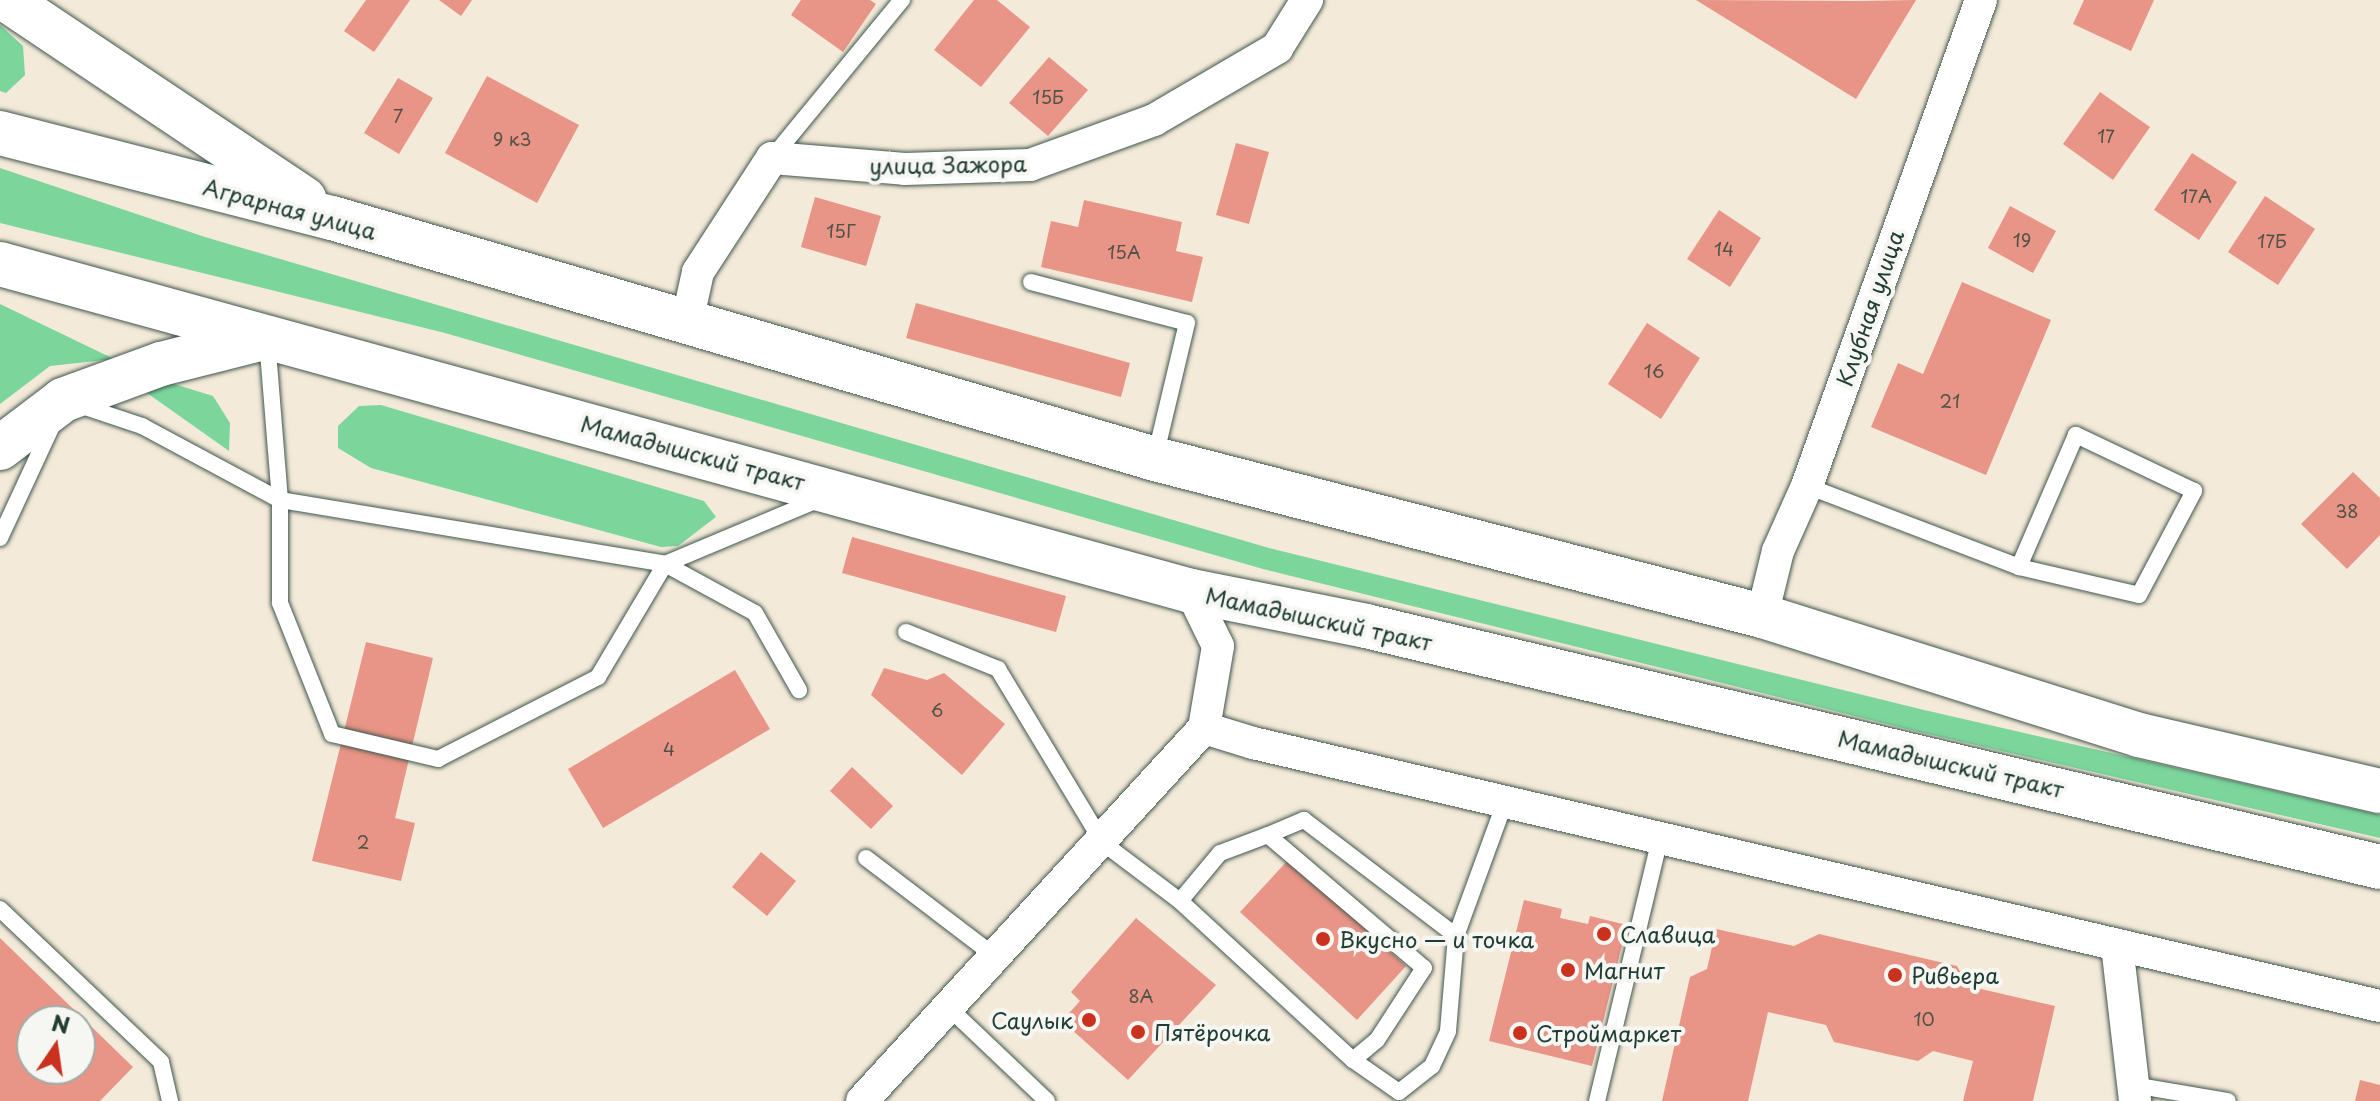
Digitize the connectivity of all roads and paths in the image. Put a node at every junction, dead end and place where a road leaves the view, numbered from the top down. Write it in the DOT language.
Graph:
graph roads {
  1 [pos="7,0"];
  2 [pos="902,0"];
  3 [pos="1307,0"];
  4 [pos="1981,0"];
  5 [pos="0,133"];
  6 [pos="772,158"];
  7 [pos="332,218"];
  8 [pos="0,264"];
  9 [pos="1031,282"];
  10 [pos="687,322"];
  11 [pos="267,337"];
  12 [pos="63,400"];
  13 [pos="0,448"];
  14 [pos="1155,459"];
  15 [pos="1807,486"];
  16 [pos="836,492"];
  17 [pos="280,500"];
  18 [pos="0,538"];
  19 [pos="665,564"];
  20 [pos="2019,567"];
  21 [pos="1191,591"];
  22 [pos="1762,616"];
  23 [pos="906,632"];
  24 [pos="799,690"];
  25 [pos="1204,728"];
  26 [pos="2380,791"];
  27 [pos="1505,802"];
  28 [pos="1268,835"];
  29 [pos="1660,839"];
  30 [pos="1103,843"];
  31 [pos="866,858"];
  32 [pos="2380,867"];
  33 [pos="1180,901"];
  34 [pos="0,909"];
  35 [pos="1456,936"];
  36 [pos="2117,945"];
  37 [pos="992,954"];
  38 [pos="946,1005"];
  39 [pos="2380,1006"];
  40 [pos="1353,1060"];
  41 [pos="2134,1093"];
  42 [pos="170,1101"];
  43 [pos="862,1101"];
  44 [pos="1047,1101"];
  45 [pos="1597,1101"];
  46 [pos="2228,1101"];
  1 -- 7 [label="main road"];
  2 -- 6 [label="lane"];
  3 -- 6 [label="street, улица Зажора"];
  4 -- 15 [label="street, Клубная улица"];
  5 -- 7 [label="main road, Аграрная улица"];
  6 -- 10 [label="street"];
  7 -- 10 [label="main road, Аграрная улица"];
  8 -- 11 [label="main road"];
  9 -- 14 [label="lane"];
  10 -- 14 [label="main road"];
  11 -- 12 [label="main road"];
  11 -- 16 [label="main road, Мамадышский тракт"];
  11 -- 17 [label="lane"];
  12 -- 13 [label="main road"];
  12 -- 17 [label="lane"];
  12 -- 18 [label="lane"];
  14 -- 22 [label="main road"];
  15 -- 20 [label="lane"];
  15 -- 22 [label="street, Клубная улица"];
  16 -- 19 [label="lane"];
  16 -- 21 [label="main road, Мамадышский тракт"];
  17 -- 19 [label="lane"];
  17 -- 19 [label="lane"];
  19 -- 24 [label="lane"];
  20 -- 20 [label="lane"];
  21 -- 25 [label="street"];
  21 -- 32 [label="main road, Мамадышский тракт"];
  22 -- 26 [label="main road"];
  23 -- 30 [label="lane"];
  25 -- 27 [label="street"];
  25 -- 30 [label="street"];
  27 -- 29 [label="street"];
  27 -- 35 [label="lane"];
  28 -- 33 [label="lane"];
  28 -- 35 [label="lane"];
  28 -- 40 [label="lane"];
  29 -- 36 [label="street"];
  29 -- 45 [label="lane"];
  30 -- 33 [label="lane"];
  30 -- 37 [label="street"];
  31 -- 37 [label="lane"];
  33 -- 40 [label="lane"];
  34 -- 42 [label="lane"];
  35 -- 40 [label="lane"];
  36 -- 39 [label="street"];
  36 -- 41 [label="street"];
  37 -- 38 [label="street"];
  38 -- 43 [label="street"];
  38 -- 44 [label="lane"];
  41 -- 46 [label="lane"];
}
